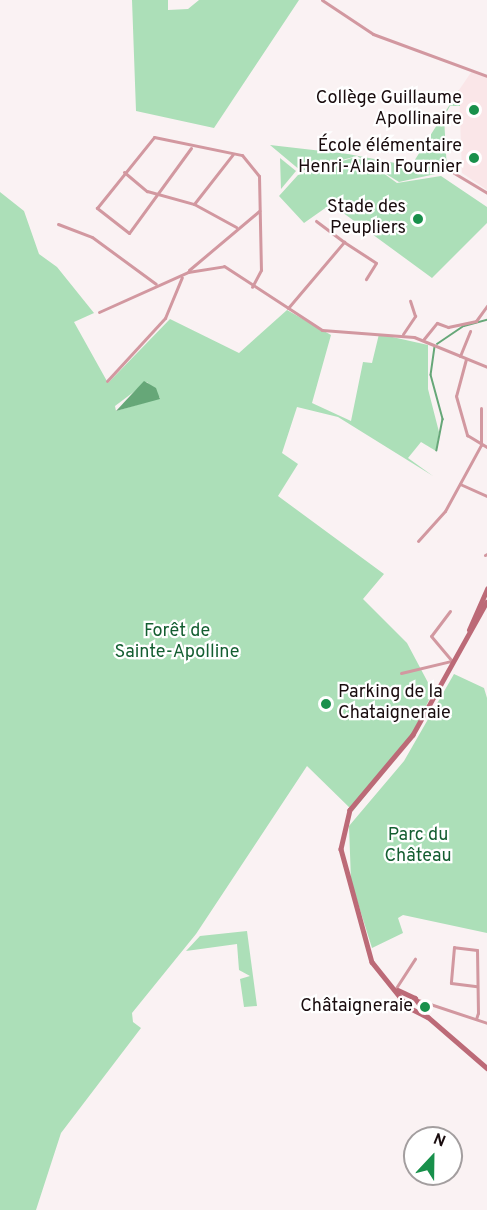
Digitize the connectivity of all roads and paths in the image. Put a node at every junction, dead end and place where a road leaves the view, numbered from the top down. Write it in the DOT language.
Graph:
graph roads {
  1 [pos="322,0"];
  2 [pos="487,76"];
  3 [pos="191,148"];
  4 [pos="233,154"];
  5 [pos="124,172"];
  6 [pos="454,173"];
  7 [pos="487,193"];
  8 [pos="156,195"];
  9 [pos="194,204"];
  10 [pos="259,211"];
  11 [pos="316,221"];
  12 [pos="58,224"];
  13 [pos="236,227"];
  14 [pos="344,242"];
  15 [pos="188,272"];
  16 [pos="182,277"];
  17 [pos="366,279"];
  18 [pos="156,284"];
  19 [pos="252,286"];
  20 [pos="410,301"];
  21 [pos="487,306"];
  22 [pos="288,308"];
  23 [pos="99,312"];
  24 [pos="470,332"];
  25 [pos="403,335"];
  26 [pos="423,340"];
  27 [pos="460,356"];
  28 [pos="466,358"];
  29 [pos="487,366"];
  30 [pos="107,381"];
  31 [pos="481,408"];
  32 [pos="481,445"];
  33 [pos="487,447"];
  34 [pos="460,484"];
  35 [pos="487,496"];
  36 [pos="418,541"];
  37 [pos="487,589"];
  38 [pos="487,602"];
  39 [pos="450,611"];
  40 [pos="461,649"];
  41 [pos="453,661"];
  42 [pos="401,673"];
  43 [pos="415,959"];
  44 [pos="477,986"];
  45 [pos="396,989"];
  46 [pos="408,999"];
  47 [pos="417,1001"];
  48 [pos="413,1008"];
  49 [pos="428,1017"];
  50 [pos="476,1019"];
  51 [pos="487,1023"];
  52 [pos="487,1068"];
  1 -- 2 [label="street"];
  3 -- 4 [label="street"];
  3 -- 5 [label="street"];
  3 -- 8 [label="street"];
  4 -- 9 [label="street"];
  4 -- 10 [label="street"];
  5 -- 8 [label="street"];
  5 -- 8 [label="street"];
  6 -- 7 [label="street"];
  8 -- 9 [label="street"];
  9 -- 13 [label="street"];
  10 -- 13 [label="street"];
  10 -- 19 [label="street"];
  11 -- 14 [label="street"];
  12 -- 18 [label="street"];
  13 -- 15 [label="street"];
  14 -- 17 [label="street"];
  14 -- 22 [label="street"];
  15 -- 16 [label="street"];
  15 -- 19 [label="street"];
  16 -- 18 [label="street"];
  16 -- 30 [label="street"];
  18 -- 23 [label="street"];
  19 -- 22 [label="street"];
  20 -- 25 [label="street"];
  21 -- 26 [label="street"];
  22 -- 25 [label="street"];
  24 -- 27 [label="street"];
  25 -- 26 [label="street"];
  26 -- 27 [label="street"];
  27 -- 28 [label="street"];
  28 -- 29 [label="street"];
  28 -- 32 [label="street"];
  31 -- 32 [label="street"];
  32 -- 33 [label="street"];
  32 -- 34 [label="street"];
  34 -- 35 [label="street"];
  34 -- 36 [label="street"];
  37 -- 40 [label="street"];
  38 -- 40 [label="street"];
  39 -- 41 [label="street"];
  40 -- 41 [label="street"];
  41 -- 42 [label="street"];
  41 -- 45 [label="street"];
  43 -- 45 [label="street"];
  44 -- 44 [label="street"];
  44 -- 50 [label="street"];
  45 -- 46 [label="street"];
  46 -- 47 [label="street"];
  46 -- 48 [label="street"];
  47 -- 48 [label="street"];
  47 -- 49 [label="street"];
  47 -- 50 [label="street"];
  48 -- 49 [label="street"];
  49 -- 52 [label="street"];
  50 -- 51 [label="street"];
}
